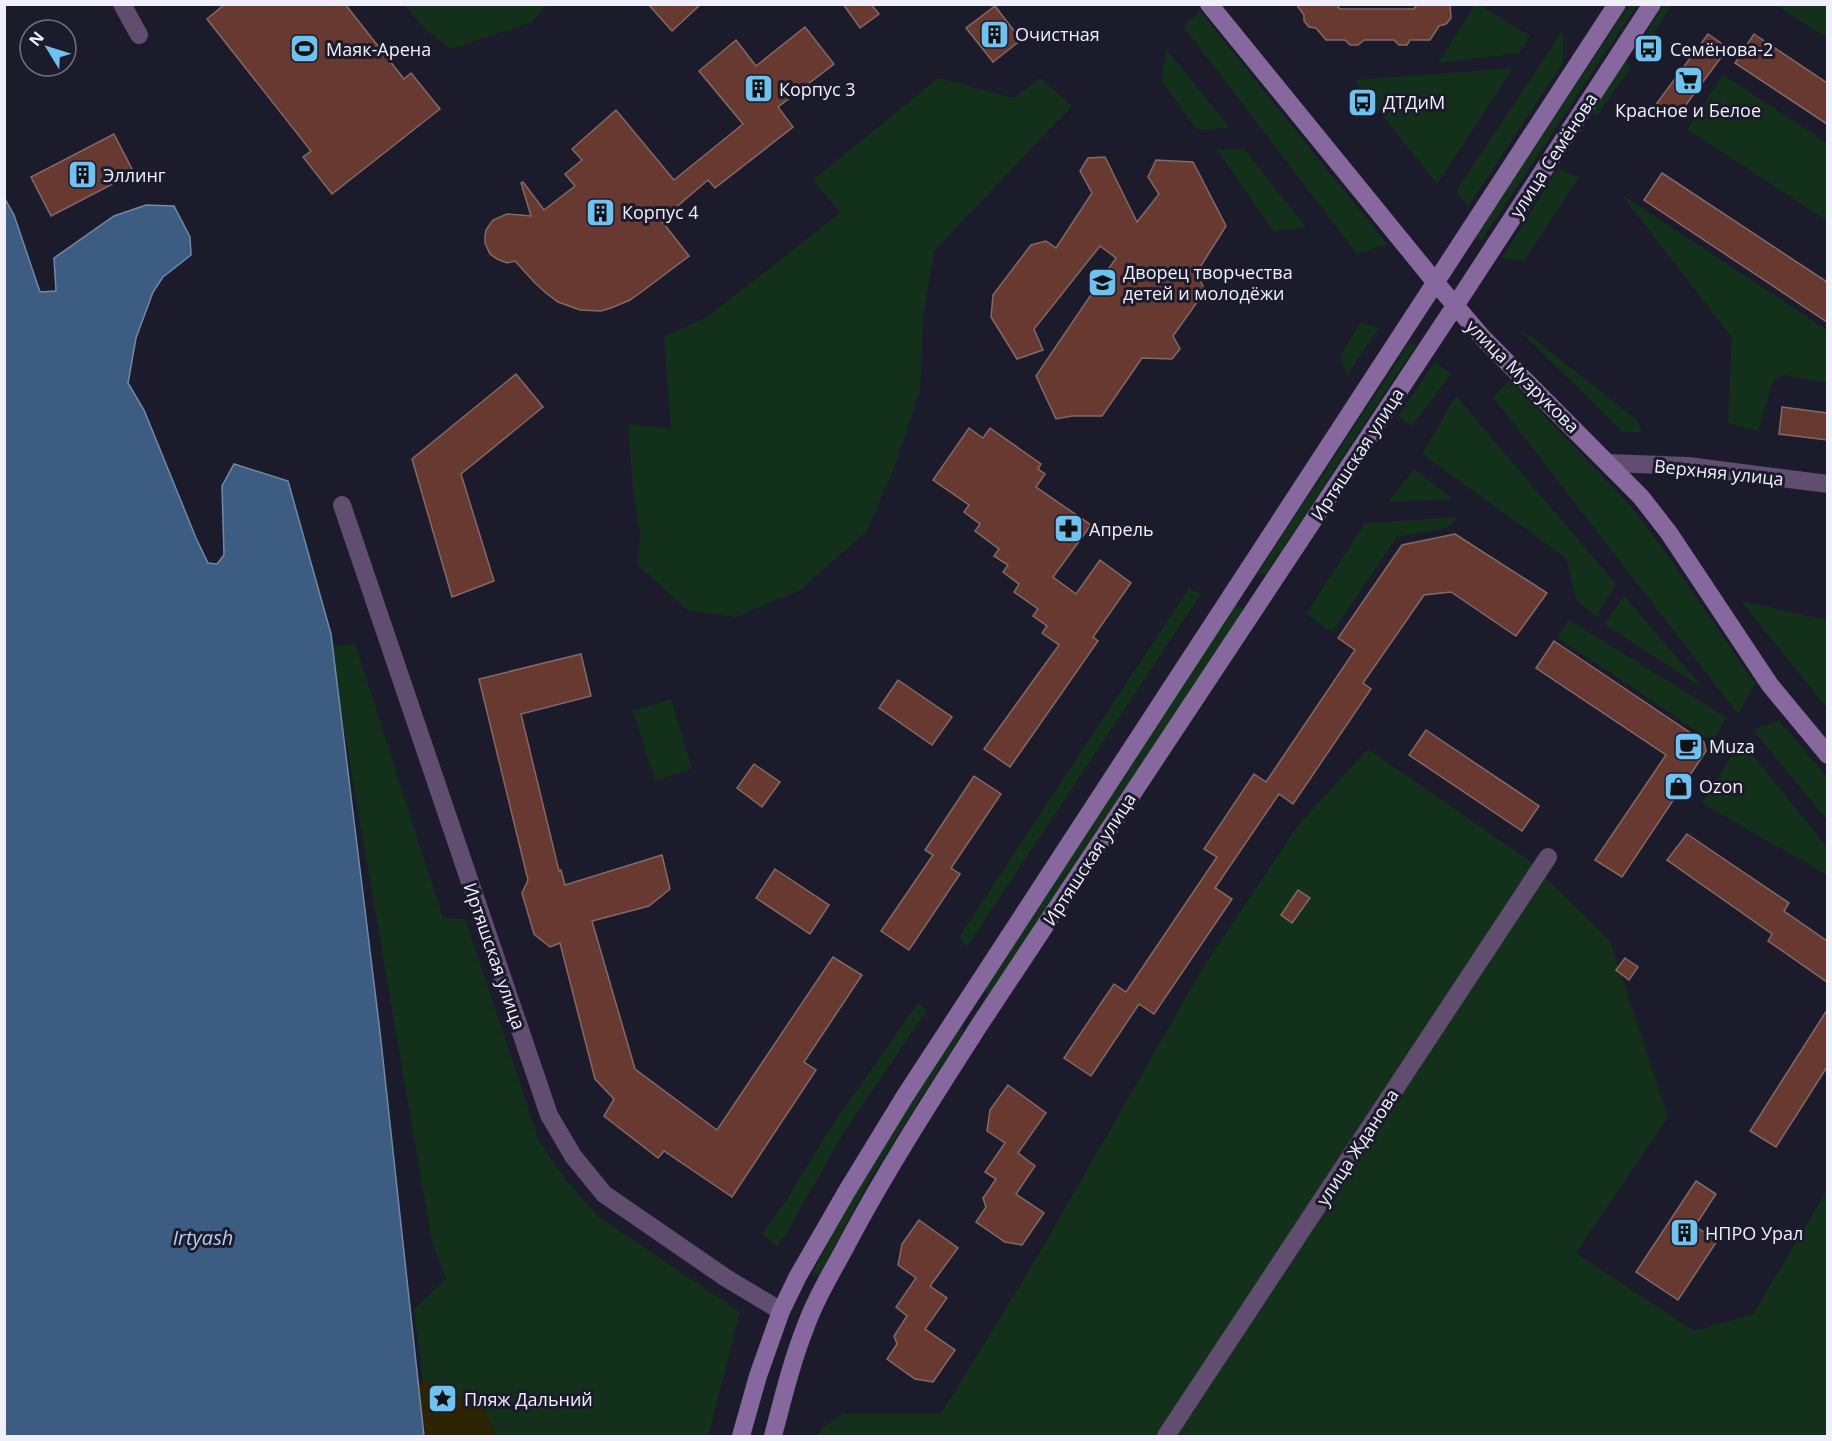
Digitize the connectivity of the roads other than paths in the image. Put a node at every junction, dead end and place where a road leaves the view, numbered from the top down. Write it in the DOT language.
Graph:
graph roads {
  1 [pos="122,4"];
  2 [pos="1209,4"];
  3 [pos="1617,4"];
  4 [pos="1652,4"];
  5 [pos="139,34"];
  6 [pos="1436,283"];
  7 [pos="1455,306"];
  8 [pos="1609,463"];
  9 [pos="1827,484"];
  10 [pos="342,505"];
  11 [pos="1239,584"];
  12 [pos="1262,599"];
  13 [pos="1827,755"];
  14 [pos="1548,857"];
  15 [pos="959,1012"];
  16 [pos="980,1024"];
  17 [pos="782,1311"];
  18 [pos="807,1322"];
  19 [pos="741,1437"];
  20 [pos="773,1437"];
  21 [pos="1166,1437"];
  1 -- 5 [label="street"];
  2 -- 6 [label="street, улица Музрукова"];
  3 -- 6 [label="street, улица Семёнова"];
  4 -- 7 [label="street, улица Семёнова"];
  6 -- 7 [label="street, улица Музрукова"];
  6 -- 11 [label="street, Иртяшская улица"];
  7 -- 8 [label="street, улица Музрукова"];
  7 -- 12 [label="street, Иртяшская улица"];
  8 -- 9 [label="street, Верхняя улица"];
  8 -- 13 [label="street, улица Музрукова"];
  10 -- 17 [label="street, Иртяшская улица"];
  11 -- 12 [label="street"];
  11 -- 15 [label="street, Иртяшская улица"];
  12 -- 16 [label="street, Иртяшская улица"];
  14 -- 21 [label="street, улица Жданова"];
  15 -- 16 [label="street"];
  15 -- 17 [label="street, Иртяшская улица"];
  16 -- 18 [label="street, Иртяшская улица"];
  17 -- 18 [label="street"];
  17 -- 19 [label="street, Иртяшская улица"];
  18 -- 20 [label="street, Иртяшская улица"];
}
